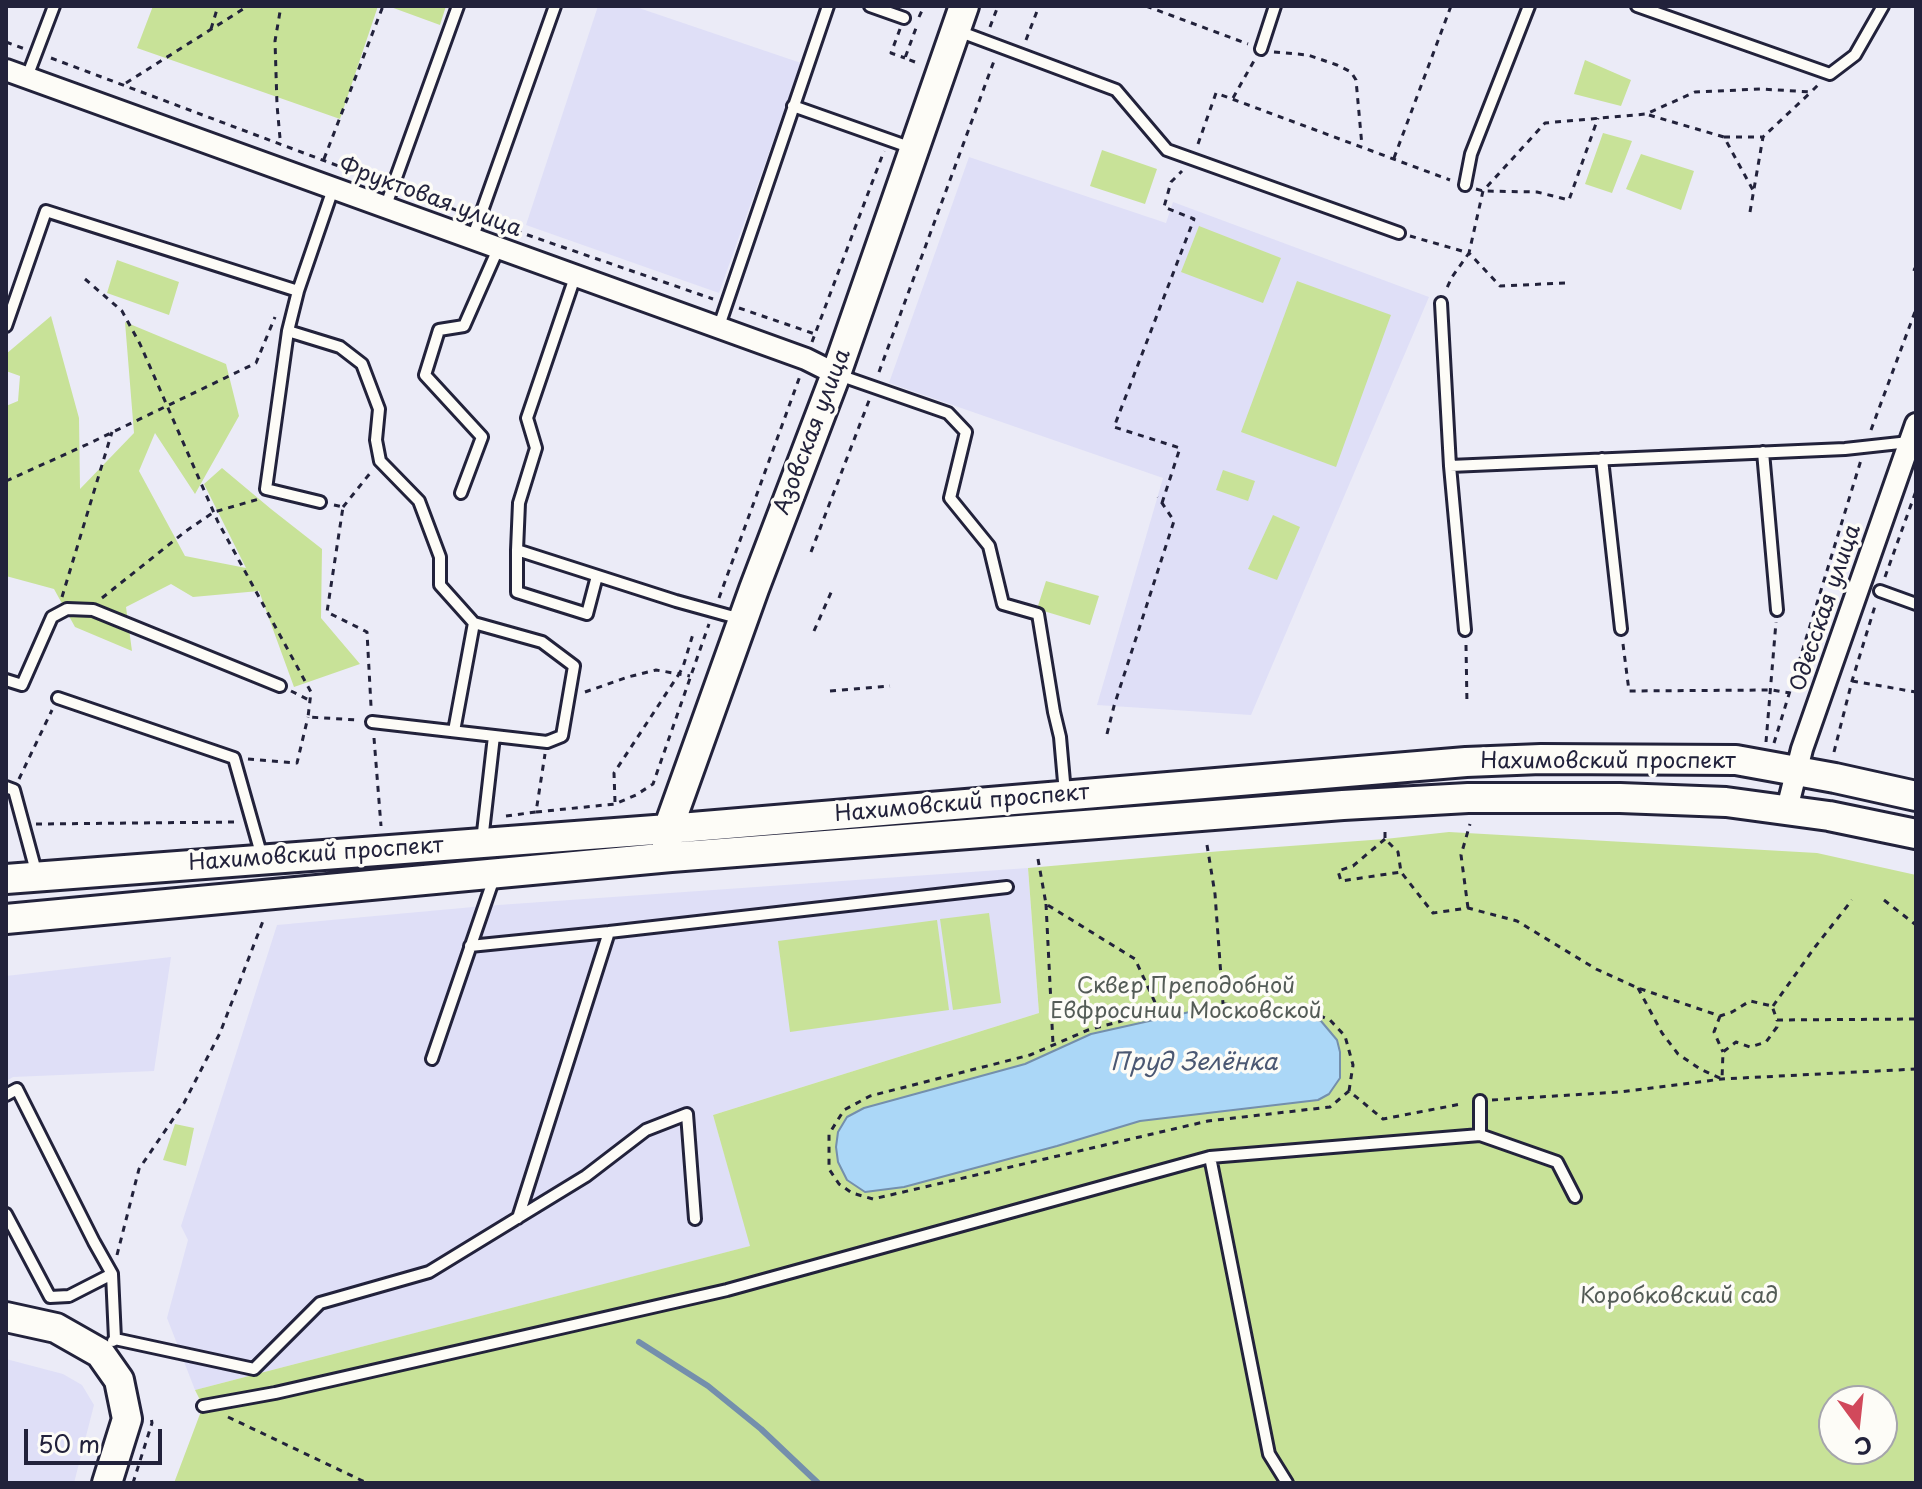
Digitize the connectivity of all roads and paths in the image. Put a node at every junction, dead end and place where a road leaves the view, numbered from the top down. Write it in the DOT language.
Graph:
graph roads {
  1 [pos="54,6"];
  2 [pos="218,6"];
  3 [pos="248,6"];
  4 [pos="281,6"];
  5 [pos="383,6"];
  6 [pos="458,6"];
  7 [pos="555,6"];
  8 [pos="828,6"];
  9 [pos="870,6"];
  10 [pos="998,6"];
  11 [pos="1039,6"];
  12 [pos="1146,6"];
  13 [pos="1275,6"];
  14 [pos="1451,6"];
  15 [pos="1529,6"];
  16 [pos="1637,6"];
  17 [pos="1883,6"];
  18 [pos="904,18"];
  19 [pos="959,18"];
  20 [pos="211,29"];
  21 [pos="6,42"];
  22 [pos="985,42"];
  23 [pos="999,47"];
  24 [pos="1261,49"];
  25 [pos="907,52"];
  26 [pos="36,53"];
  27 [pos="1021,55"];
  28 [pos="905,58"];
  29 [pos="915,62"];
  30 [pos="6,70"];
  31 [pos="1830,74"];
  32 [pos="27,77"];
  33 [pos="126,83"];
  34 [pos="1811,92"];
  35 [pos="1233,98"];
  36 [pos="793,106"];
  37 [pos="1646,114"];
  38 [pos="1598,118"];
  39 [pos="1724,137"];
  40 [pos="1763,137"];
  41 [pos="280,138"];
  42 [pos="901,144"];
  43 [pos="1362,147"];
  44 [pos="1394,158"];
  45 [pos="1193,159"];
  46 [pos="324,161"];
  47 [pos="1465,185"];
  48 [pos="391,187"];
  49 [pos="333,189"];
  50 [pos="1483,191"];
  51 [pos="1754,192"];
  52 [pos="385,208"];
  53 [pos="1750,212"];
  54 [pos="479,218"];
  55 [pos="1399,233"];
  56 [pos="472,239"];
  57 [pos="498,249"];
  58 [pos="1469,253"];
  59 [pos="575,277"];
  60 [pos="1452,277"];
  61 [pos="85,279"];
  62 [pos="1565,283"];
  63 [pos="293,290"];
  64 [pos="1441,303"];
  65 [pos="726,304"];
  66 [pos="1916,309"];
  67 [pos="1915,316"];
  68 [pos="6,326"];
  69 [pos="718,329"];
  70 [pos="288,331"];
  71 [pos="815,334"];
  72 [pos="806,359"];
  73 [pos="836,374"];
  74 [pos="874,387"];
  75 [pos="167,405"];
  76 [pos="112,432"];
  77 [pos="1913,433"];
  78 [pos="1865,447"];
  79 [pos="1763,452"];
  80 [pos="1602,459"];
  81 [pos="380,461"];
  82 [pos="1450,466"];
  83 [pos="6,481"];
  84 [pos="1916,491"];
  85 [pos="278,492"];
  86 [pos="461,493"];
  87 [pos="1158,497"];
  88 [pos="320,502"];
  89 [pos="1162,503"];
  90 [pos="343,507"];
  91 [pos="214,512"];
  92 [pos="517,550"];
  93 [pos="811,552"];
  94 [pos="597,576"];
  95 [pos="833,588"];
  96 [pos="1880,591"];
  97 [pos="1916,604"];
  98 [pos="88,610"];
  99 [pos="1777,610"];
  100 [pos="714,611"];
  101 [pos="57,614"];
  102 [pos="743,619"];
  103 [pos="474,623"];
  104 [pos="1621,629"];
  105 [pos="1465,630"];
  106 [pos="814,631"];
  107 [pos="693,634"];
  108 [pos="679,674"];
  109 [pos="690,676"];
  110 [pos="6,680"];
  111 [pos="1852,681"];
  112 [pos="280,686"];
  113 [pos="890,686"];
  114 [pos="1772,690"];
  115 [pos="830,691"];
  116 [pos="1916,692"];
  117 [pos="1790,693"];
  118 [pos="573,696"];
  119 [pos="58,698"];
  120 [pos="310,701"];
  121 [pos="1467,705"];
  122 [pos="308,717"];
  123 [pos="372,722"];
  124 [pos="454,731"];
  125 [pos="1107,734"];
  126 [pos="494,736"];
  127 [pos="1766,742"];
  128 [pos="1774,743"];
  129 [pos="1834,752"];
  130 [pos="234,758"];
  131 [pos="1795,772"];
  132 [pos="10,789"];
  133 [pos="1065,795"];
  134 [pos="1916,796"];
  135 [pos="615,804"];
  136 [pos="1787,809"];
  137 [pos="536,812"];
  138 [pos="252,822"];
  139 [pos="23,824"];
  140 [pos="1470,824"];
  141 [pos="668,829"];
  142 [pos="1385,832"];
  143 [pos="1916,834"];
  144 [pos="1385,839"];
  145 [pos="482,842"];
  146 [pos="1207,845"];
  147 [pos="384,850"];
  148 [pos="665,857"];
  149 [pos="262,859"];
  150 [pos="1038,859"];
  151 [pos="496,872"];
  152 [pos="1401,872"];
  153 [pos="37,876"];
  154 [pos="6,879"];
  155 [pos="1007,887"];
  156 [pos="1852,900"];
  157 [pos="1884,900"];
  158 [pos="1046,904"];
  159 [pos="1468,908"];
  160 [pos="6,919"];
  161 [pos="261,921"];
  162 [pos="1916,925"];
  163 [pos="609,932"];
  164 [pos="470,946"];
  165 [pos="1638,988"];
  166 [pos="1223,1004"];
  167 [pos="1772,1006"];
  168 [pos="1159,1011"];
  169 [pos="1720,1016"];
  170 [pos="1916,1019"];
  171 [pos="1777,1020"];
  172 [pos="1053,1044"];
  173 [pos="1723,1052"];
  174 [pos="432,1059"];
  175 [pos="1916,1069"];
  176 [pos="1722,1079"];
  177 [pos="1349,1091"];
  178 [pos="6,1095"];
  179 [pos="1480,1101"];
  180 [pos="1461,1104"];
  181 [pos="1480,1135"];
  182 [pos="1210,1157"];
  183 [pos="1575,1197"];
  184 [pos="6,1214"];
  185 [pos="518,1218"];
  186 [pos="695,1219"];
  187 [pos="112,1274"];
  188 [pos="6,1317"];
  189 [pos="108,1346"];
  190 [pos="203,1406"];
  191 [pos="107,1483"];
  192 [pos="367,1483"];
  193 [pos="1287,1483"];
  1 -- 26 [label="lane"];
  2 -- 20 [label="path"];
  3 -- 20 [label="path"];
  4 -- 41 [label="path"];
  5 -- 46 [label="path"];
  6 -- 48 [label="lane"];
  7 -- 54 [label="lane"];
  8 -- 36 [label="lane"];
  9 -- 18 [label="lane"];
  10 -- 22 [label="path"];
  11 -- 27 [label="path"];
  12 -- 24 [label="path"];
  13 -- 24 [label="lane"];
  14 -- 44 [label="path"];
  15 -- 47 [label="lane"];
  16 -- 31 [label="lane"];
  17 -- 31 [label="lane"];
  18 -- 28 [label="path"];
  19 -- 22 [label="lane"];
  19 -- 42 [label="main road, Азовская улица"];
  20 -- 33 [label="path"];
  21 -- 26 [label="path"];
  22 -- 23 [label="lane"];
  23 -- 27 [label="lane"];
  23 -- 74 [label="path"];
  24 -- 35 [label="path"];
  24 -- 43 [label="path"];
  25 -- 28 [label="path"];
  26 -- 32 [label="lane"];
  26 -- 46 [label="path"];
  27 -- 45 [label="lane"];
  28 -- 29 [label="path"];
  30 -- 32 [label="street, Фруктовая улица"];
  31 -- 34 [label="path"];
  32 -- 49 [label="street, Фруктовая улица"];
  34 -- 37 [label="path"];
  34 -- 40 [label="path"];
  35 -- 43 [label="path"];
  35 -- 45 [label="path"];
  36 -- 42 [label="lane"];
  36 -- 65 [label="lane"];
  37 -- 38 [label="path"];
  37 -- 39 [label="path"];
  38 -- 50 [label="path"];
  38 -- 50 [label="path"];
  39 -- 40 [label="path"];
  39 -- 51 [label="path"];
  40 -- 51 [label="path"];
  42 -- 71 [label="path"];
  42 -- 73 [label="main road, Азовская улица"];
  43 -- 44 [label="path"];
  44 -- 47 [label="path"];
  45 -- 55 [label="lane"];
  45 -- 89 [label="path"];
  46 -- 48 [label="path"];
  47 -- 50 [label="path"];
  48 -- 52 [label="lane"];
  48 -- 54 [label="path"];
  49 -- 52 [label="street, Фруктовая улица"];
  49 -- 63 [label="lane"];
  50 -- 58 [label="path"];
  51 -- 53 [label="path"];
  52 -- 56 [label="street, Фруктовая улица"];
  54 -- 56 [label="lane"];
  54 -- 65 [label="path"];
  55 -- 58 [label="path"];
  56 -- 57 [label="street, Фруктовая улица"];
  57 -- 59 [label="street, Фруктовая улица"];
  57 -- 86 [label="lane"];
  58 -- 60 [label="path"];
  58 -- 62 [label="path"];
  59 -- 69 [label="street, Фруктовая улица"];
  59 -- 92 [label="lane"];
  61 -- 75 [label="path"];
  63 -- 68 [label="lane"];
  63 -- 70 [label="lane"];
  63 -- 75 [label="path"];
  64 -- 82 [label="lane"];
  65 -- 69 [label="lane"];
  65 -- 71 [label="path"];
  66 -- 67 [label="path"];
  67 -- 78 [label="path"];
  69 -- 72 [label="street, Фруктовая улица"];
  70 -- 81 [label="lane"];
  70 -- 85 [label="lane"];
  71 -- 72 [label="path"];
  72 -- 73 [label="street, Фруктовая улица"];
  72 -- 100 [label="path"];
  73 -- 74 [label="lane"];
  73 -- 102 [label="main road, Азовская улица"];
  74 -- 93 [label="path"];
  74 -- 133 [label="lane"];
  75 -- 76 [label="path"];
  75 -- 91 [label="path"];
  76 -- 83 [label="path"];
  76 -- 101 [label="path"];
  77 -- 78 [label="lane"];
  77 -- 131 [label="street, Одесская улица"];
  78 -- 79 [label="lane"];
  78 -- 117 [label="path"];
  79 -- 80 [label="lane"];
  79 -- 99 [label="lane"];
  80 -- 82 [label="lane"];
  80 -- 104 [label="lane"];
  81 -- 90 [label="path"];
  81 -- 103 [label="lane"];
  82 -- 105 [label="lane"];
  84 -- 96 [label="path"];
  85 -- 88 [label="lane"];
  85 -- 91 [label="path"];
  87 -- 89 [label="path"];
  88 -- 90 [label="path"];
  89 -- 125 [label="path"];
  90 -- 123 [label="path"];
  91 -- 98 [label="path"];
  91 -- 120 [label="path"];
  92 -- 94 [label="lane"];
  92 -- 94 [label="lane"];
  94 -- 100 [label="lane"];
  95 -- 106 [label="path"];
  96 -- 97 [label="lane"];
  96 -- 111 [label="path"];
  98 -- 101 [label="lane"];
  98 -- 112 [label="lane"];
  99 -- 114 [label="path"];
  100 -- 102 [label="lane"];
  100 -- 109 [label="path"];
  101 -- 110 [label="lane"];
  102 -- 141 [label="main road, Азовская улица"];
  103 -- 124 [label="lane"];
  103 -- 126 [label="lane"];
  104 -- 114 [label="path"];
  105 -- 121 [label="path"];
  107 -- 108 [label="path"];
  108 -- 109 [label="path"];
  108 -- 118 [label="path"];
  108 -- 135 [label="path"];
  109 -- 135 [label="path"];
  111 -- 116 [label="path"];
  111 -- 129 [label="path"];
  112 -- 120 [label="path"];
  113 -- 115 [label="path"];
  114 -- 117 [label="path"];
  114 -- 127 [label="path"];
  117 -- 128 [label="path"];
  119 -- 130 [label="lane"];
  119 -- 132 [label="path"];
  120 -- 122 [label="path"];
  122 -- 123 [label="path"];
  122 -- 130 [label="path"];
  123 -- 124 [label="lane"];
  123 -- 147 [label="path"];
  124 -- 126 [label="lane"];
  126 -- 145 [label="lane"];
  130 -- 138 [label="lane"];
  131 -- 133 [label="main road, Нахимовский проспект"];
  131 -- 134 [label="main road, Нахимовский проспект"];
  131 -- 136 [label="street, Одесская улица"];
  132 -- 139 [label="lane"];
  133 -- 141 [label="main road, Нахимовский проспект"];
  135 -- 137 [label="path"];
  136 -- 143 [label="main road, Нахимовский проспект"];
  136 -- 148 [label="main road, Нахимовский проспект"];
  138 -- 139 [label="path"];
  138 -- 149 [label="lane"];
  139 -- 153 [label="lane"];
  140 -- 159 [label="path"];
  141 -- 145 [label="main road, Нахимовский проспект"];
  141 -- 148 [label="main road, Азовская улица"];
  142 -- 144 [label="path"];
  144 -- 152 [label="path"];
  144 -- 152 [label="path"];
  145 -- 147 [label="main road, Нахимовский проспект"];
  146 -- 166 [label="path"];
  147 -- 149 [label="main road, Нахимовский проспект"];
  148 -- 151 [label="main road, Нахимовский проспект"];
  149 -- 153 [label="main road, Нахимовский проспект"];
  150 -- 158 [label="path"];
  151 -- 160 [label="main road, Нахимовский проспект"];
  151 -- 164 [label="lane"];
  152 -- 159 [label="path"];
  153 -- 154 [label="main road, Нахимовский проспект"];
  155 -- 163 [label="lane"];
  156 -- 167 [label="path"];
  157 -- 162 [label="path"];
  158 -- 168 [label="path"];
  158 -- 172 [label="path"];
  159 -- 165 [label="path"];
  161 -- 187 [label="path"];
  163 -- 164 [label="lane"];
  163 -- 185 [label="lane"];
  164 -- 174 [label="lane"];
  165 -- 169 [label="path"];
  165 -- 176 [label="path"];
  166 -- 168 [label="path"];
  166 -- 177 [label="path"];
  167 -- 169 [label="path"];
  167 -- 171 [label="path"];
  168 -- 172 [label="path"];
  169 -- 173 [label="path"];
  170 -- 171 [label="path"];
  171 -- 173 [label="path"];
  172 -- 177 [label="path"];
  173 -- 176 [label="path"];
  175 -- 176 [label="path"];
  176 -- 179 [label="path"];
  177 -- 180 [label="path"];
  178 -- 187 [label="lane"];
  179 -- 181 [label="lane"];
  181 -- 182 [label="lane"];
  181 -- 183 [label="lane"];
  182 -- 190 [label="lane"];
  182 -- 193 [label="lane"];
  184 -- 187 [label="lane"];
  185 -- 186 [label="lane"];
  185 -- 189 [label="lane"];
  187 -- 189 [label="lane"];
  188 -- 189 [label="main road"];
  189 -- 191 [label="main road"];
  190 -- 192 [label="path"];
}
